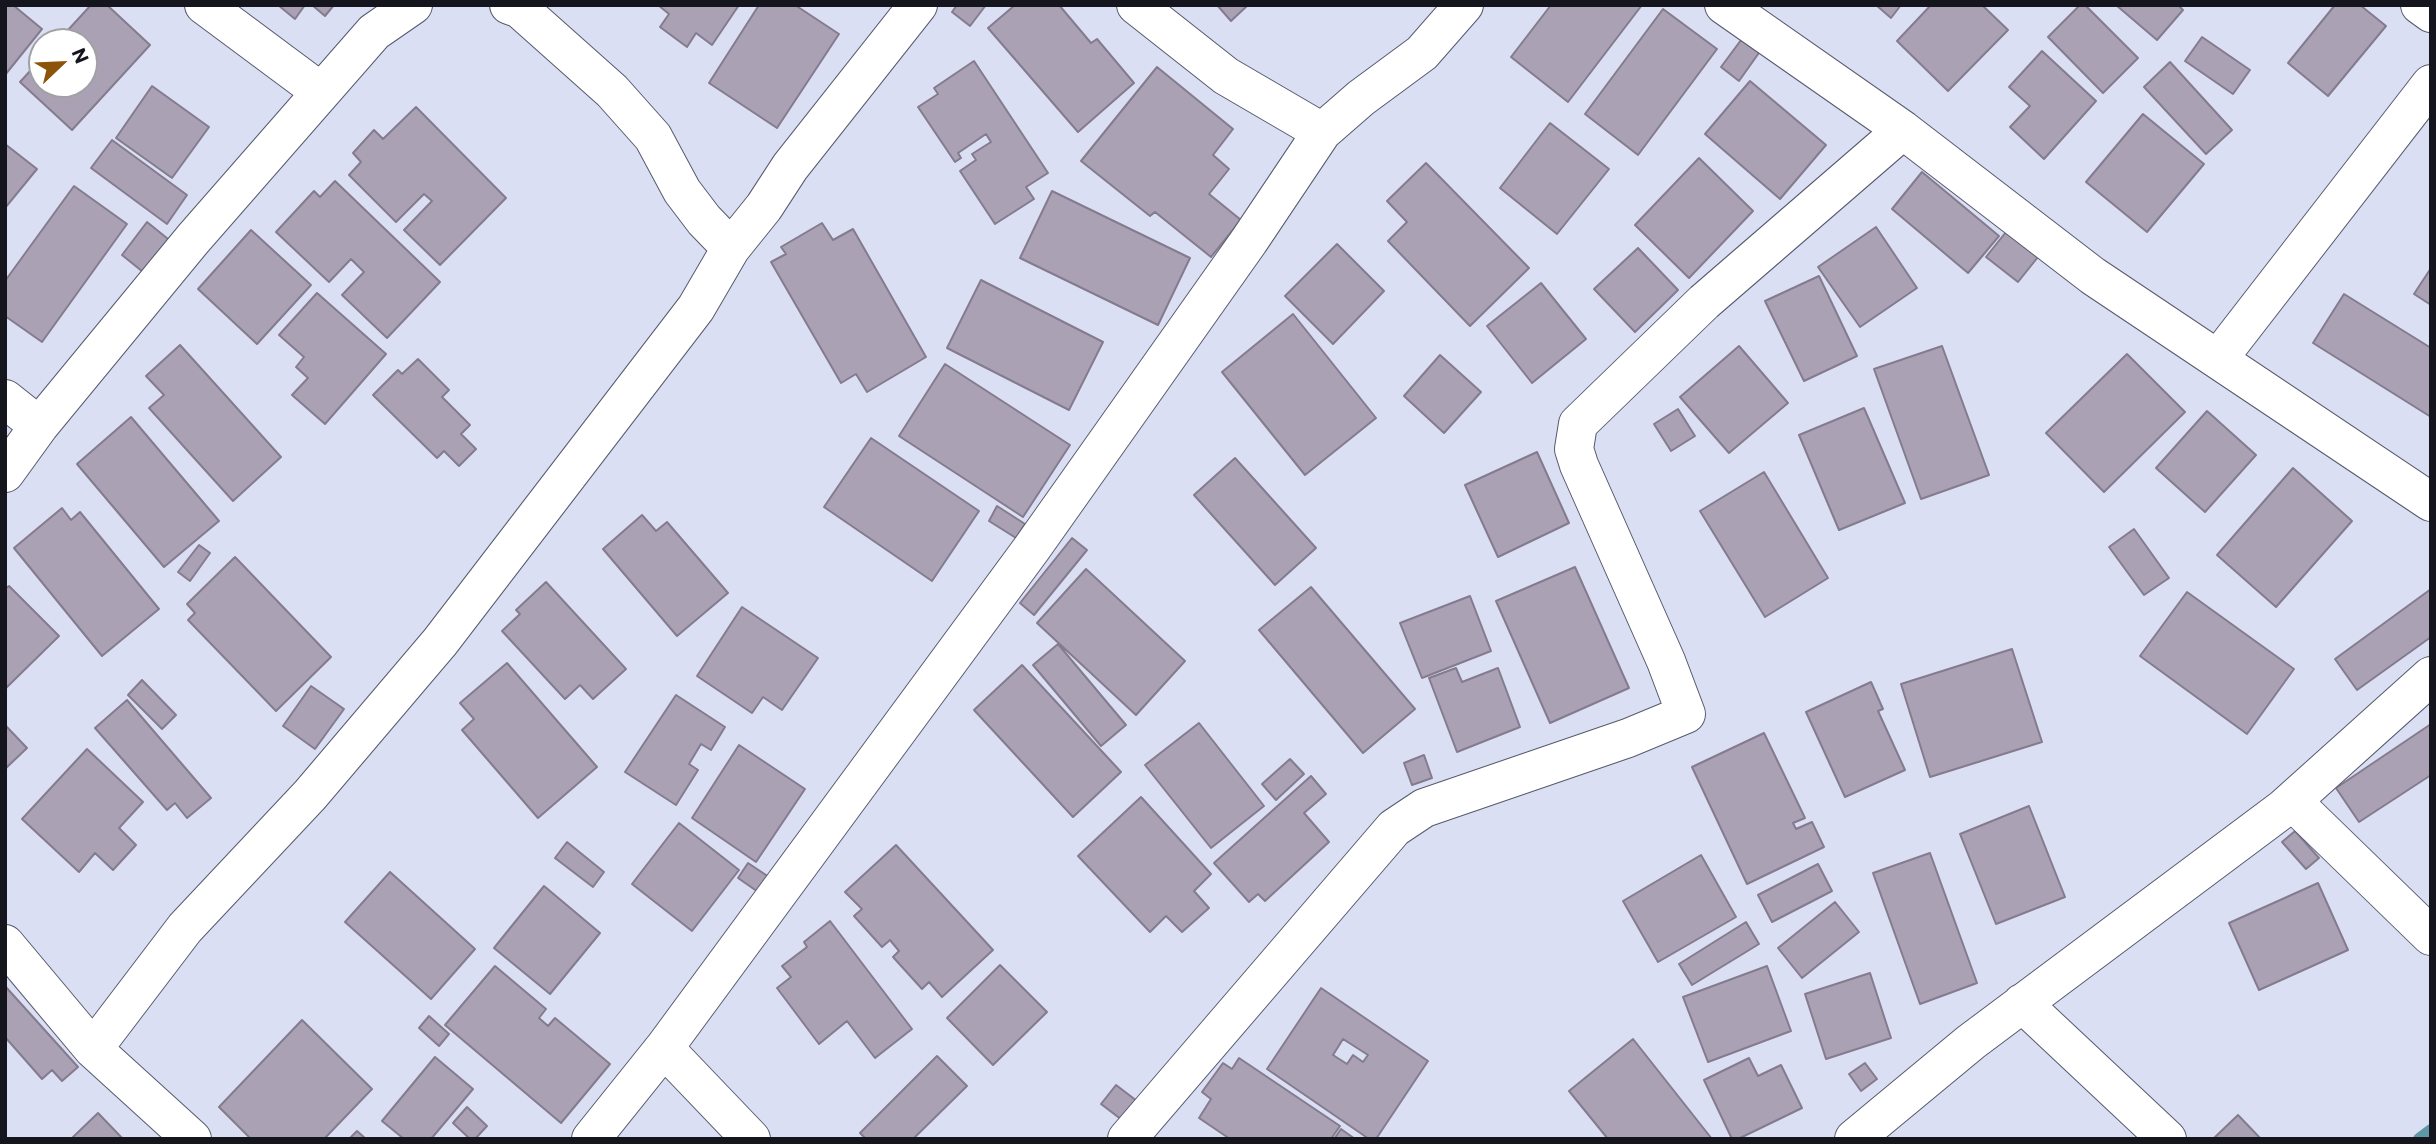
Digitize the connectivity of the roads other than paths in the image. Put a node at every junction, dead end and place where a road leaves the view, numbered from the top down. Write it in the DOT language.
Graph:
graph roads {
  1 [pos="204,5"];
  2 [pos="413,5"];
  3 [pos="509,5"];
  4 [pos="918,5"];
  5 [pos="1136,5"];
  6 [pos="1464,5"];
  7 [pos="1724,5"];
  8 [pos="2420,5"];
  9 [pos="2431,13"];
  10 [pos="2431,84"];
  11 [pos="321,92"];
  12 [pos="1903,130"];
  13 [pos="1322,132"];
  14 [pos="730,248"];
  15 [pos="2218,359"];
  16 [pos="5,399"];
  17 [pos="39,426"];
  18 [pos="5,473"];
  19 [pos="2431,502"];
  20 [pos="2431,677"];
  21 [pos="2292,801"];
  22 [pos="2431,936"];
  23 [pos="5,944"];
  24 [pos="2022,1003"];
  25 [pos="664,1048"];
  26 [pos="93,1049"];
  27 [pos="192,1139"];
  28 [pos="591,1139"];
  29 [pos="751,1139"];
  30 [pos="1127,1139"];
  31 [pos="1854,1139"];
  32 [pos="2167,1139"];
  1 -- 11 [label="street"];
  2 -- 11 [label="street"];
  3 -- 14 [label="street"];
  4 -- 14 [label="street"];
  5 -- 13 [label="street"];
  6 -- 13 [label="street"];
  7 -- 12 [label="street"];
  8 -- 9 [label="street"];
  10 -- 15 [label="street"];
  11 -- 17 [label="street"];
  12 -- 15 [label="street"];
  12 -- 30 [label="street"];
  13 -- 25 [label="street"];
  14 -- 26 [label="street"];
  15 -- 19 [label="street"];
  16 -- 17 [label="street"];
  17 -- 18 [label="street"];
  20 -- 21 [label="street"];
  21 -- 22 [label="street"];
  21 -- 24 [label="street"];
  23 -- 26 [label="street"];
  24 -- 31 [label="street"];
  24 -- 32 [label="street"];
  25 -- 28 [label="street"];
  25 -- 29 [label="street"];
  26 -- 27 [label="street"];
}
